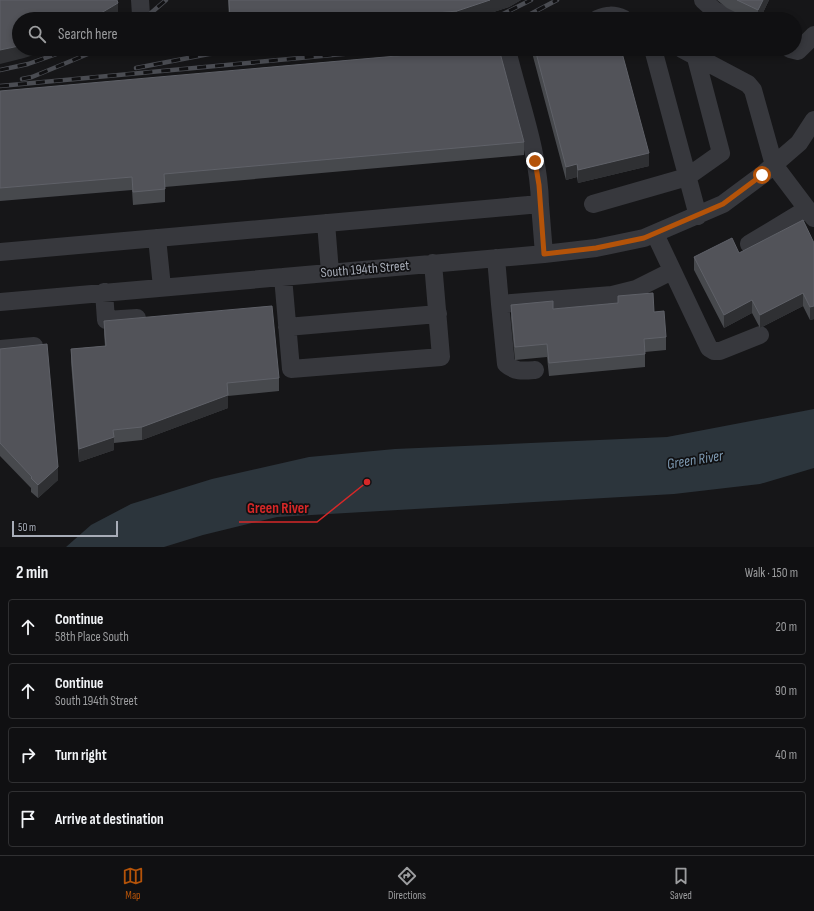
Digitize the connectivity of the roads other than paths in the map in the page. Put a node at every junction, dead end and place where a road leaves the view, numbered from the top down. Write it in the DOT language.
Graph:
graph roads {
  1 [pos="703,0"];
  2 [pos="718,12"];
  3 [pos="814,35"];
  4 [pos="802,47"];
  5 [pos="509,56"];
  6 [pos="655,56"];
  7 [pos="690,56"];
  8 [pos="696,56"];
  9 [pos="814,120"];
  10 [pos="774,165"];
  11 [pos="687,177"];
  12 [pos="540,204"];
  13 [pos="593,204"];
  14 [pos="811,213"];
  15 [pos="698,216"];
  16 [pos="326,223"];
  17 [pos="655,234"];
  18 [pos="157,238"];
  19 [pos="749,244"];
  20 [pos="0,252"];
  21 [pos="544,254"];
  22 [pos="496,258"];
  23 [pos="433,263"];
  24 [pos="672,271"];
  25 [pos="330,272"];
  26 [pos="283,277"];
  27 [pos="162,287"];
  28 [pos="104,292"];
  29 [pos="0,302"];
  30 [pos="500,304"];
  31 [pos="438,314"];
  32 [pos="153,316"];
  33 [pos="287,327"];
  34 [pos="760,335"];
  35 [pos="34,346"];
  36 [pos="0,349"];
  37 [pos="535,370"];
  1 -- 2 [label="street"];
  3 -- 4 [label="street"];
  5 -- 12 [label="street"];
  6 -- 11 [label="street"];
  7 -- 11 [label="street"];
  8 -- 10 [label="street"];
  9 -- 10 [label="street, South 194th Street"];
  10 -- 14 [label="street"];
  10 -- 15 [label="street, South 194th Street"];
  11 -- 13 [label="street"];
  11 -- 15 [label="street"];
  12 -- 16 [label="street"];
  12 -- 21 [label="street"];
  14 -- 19 [label="street"];
  15 -- 17 [label="street, South 194th Street"];
  16 -- 18 [label="street"];
  16 -- 25 [label="street"];
  17 -- 21 [label="street, South 194th Street"];
  17 -- 24 [label="street"];
  18 -- 20 [label="street"];
  18 -- 27 [label="street"];
  21 -- 22 [label="street, South 194th Street"];
  22 -- 23 [label="street, South 194th Street"];
  22 -- 30 [label="street"];
  23 -- 25 [label="street, South 194th Street"];
  23 -- 31 [label="street"];
  24 -- 30 [label="street"];
  24 -- 34 [label="street"];
  25 -- 26 [label="street, South 194th Street"];
  26 -- 27 [label="street, South 194th Street"];
  26 -- 33 [label="street"];
  27 -- 28 [label="street, South 194th Street"];
  28 -- 29 [label="street, South 194th Street"];
  28 -- 32 [label="street"];
  30 -- 37 [label="street"];
  31 -- 33 [label="street"];
  31 -- 33 [label="street"];
  35 -- 36 [label="street"];
}
